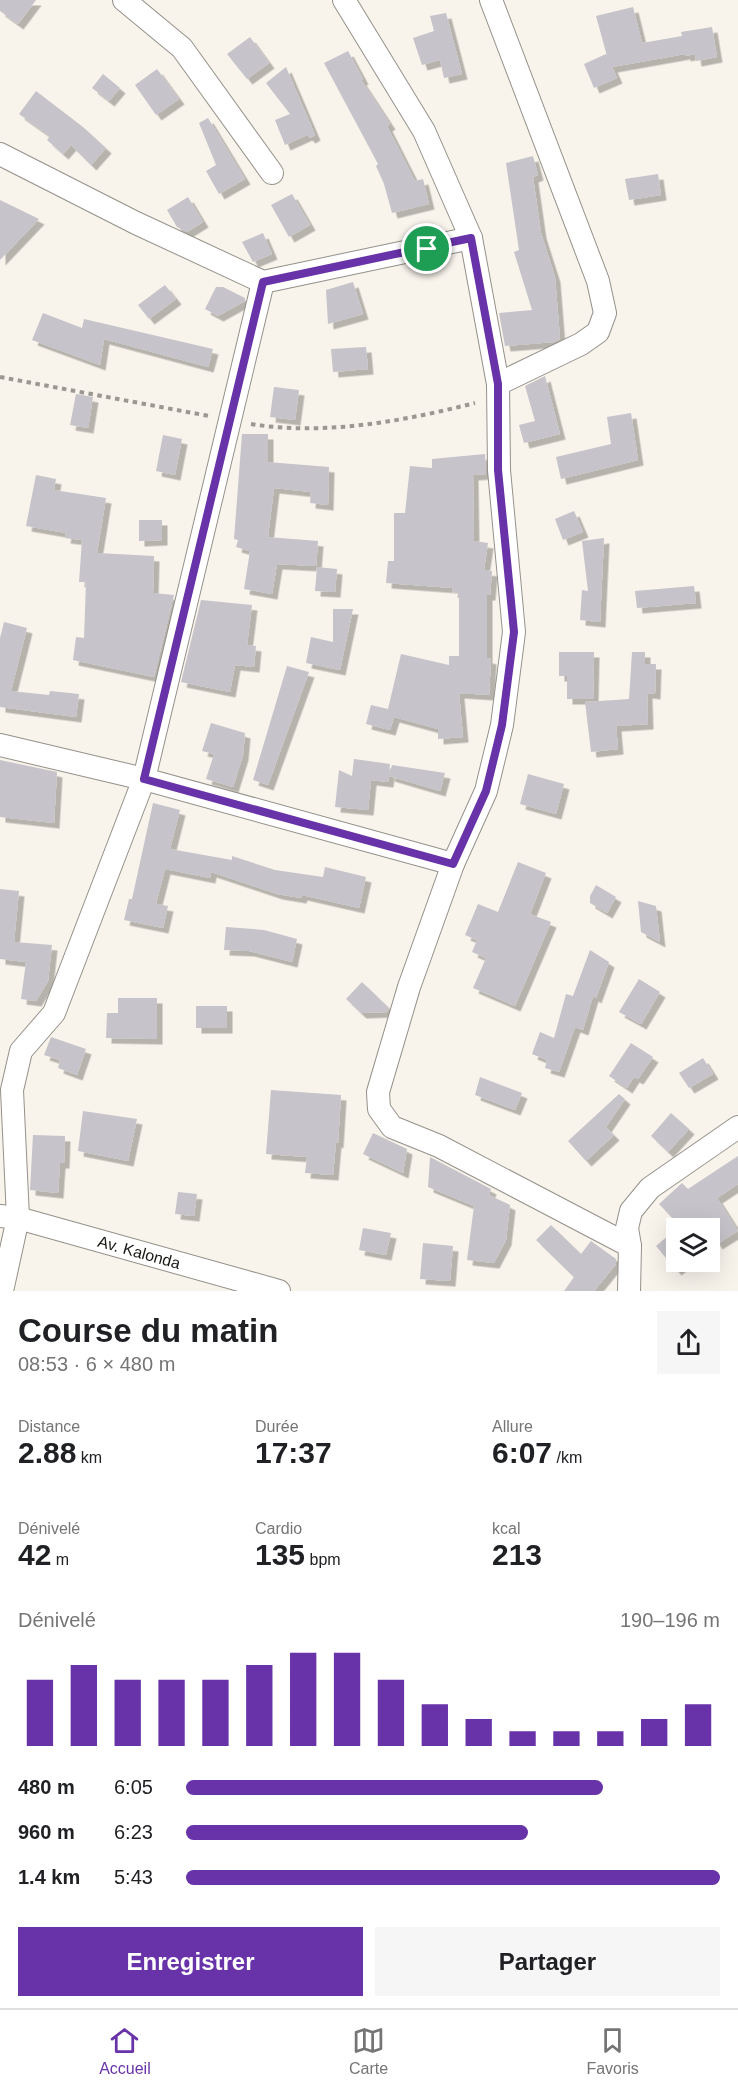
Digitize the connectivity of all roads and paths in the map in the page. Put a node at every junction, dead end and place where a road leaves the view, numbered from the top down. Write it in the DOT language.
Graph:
graph roads {
  1 [pos="124,0"];
  2 [pos="344,0"];
  3 [pos="491,0"];
  4 [pos="0,153"];
  5 [pos="272,173"];
  6 [pos="471,238"];
  7 [pos="263,282"];
  8 [pos="498,384"];
  9 [pos="0,745"];
  10 [pos="144,779"];
  11 [pos="453,864"];
  12 [pos="738,1127"];
  13 [pos="9,1217"];
  14 [pos="630,1246"];
  15 [pos="2,1291"];
  16 [pos="279,1291"];
  17 [pos="629,1291"];
  1 -- 5 [label="street"];
  2 -- 6 [label="street"];
  3 -- 8 [label="street"];
  4 -- 7 [label="street"];
  6 -- 7 [label="street"];
  6 -- 8 [label="street"];
  7 -- 10 [label="street"];
  8 -- 11 [label="street"];
  9 -- 10 [label="street"];
  10 -- 11 [label="street"];
  10 -- 13 [label="street"];
  11 -- 14 [label="street"];
  12 -- 14 [label="street"];
  13 -- 15 [label="street"];
  13 -- 16 [label="street, Av. Kalonda"];
  14 -- 17 [label="street"];
}
